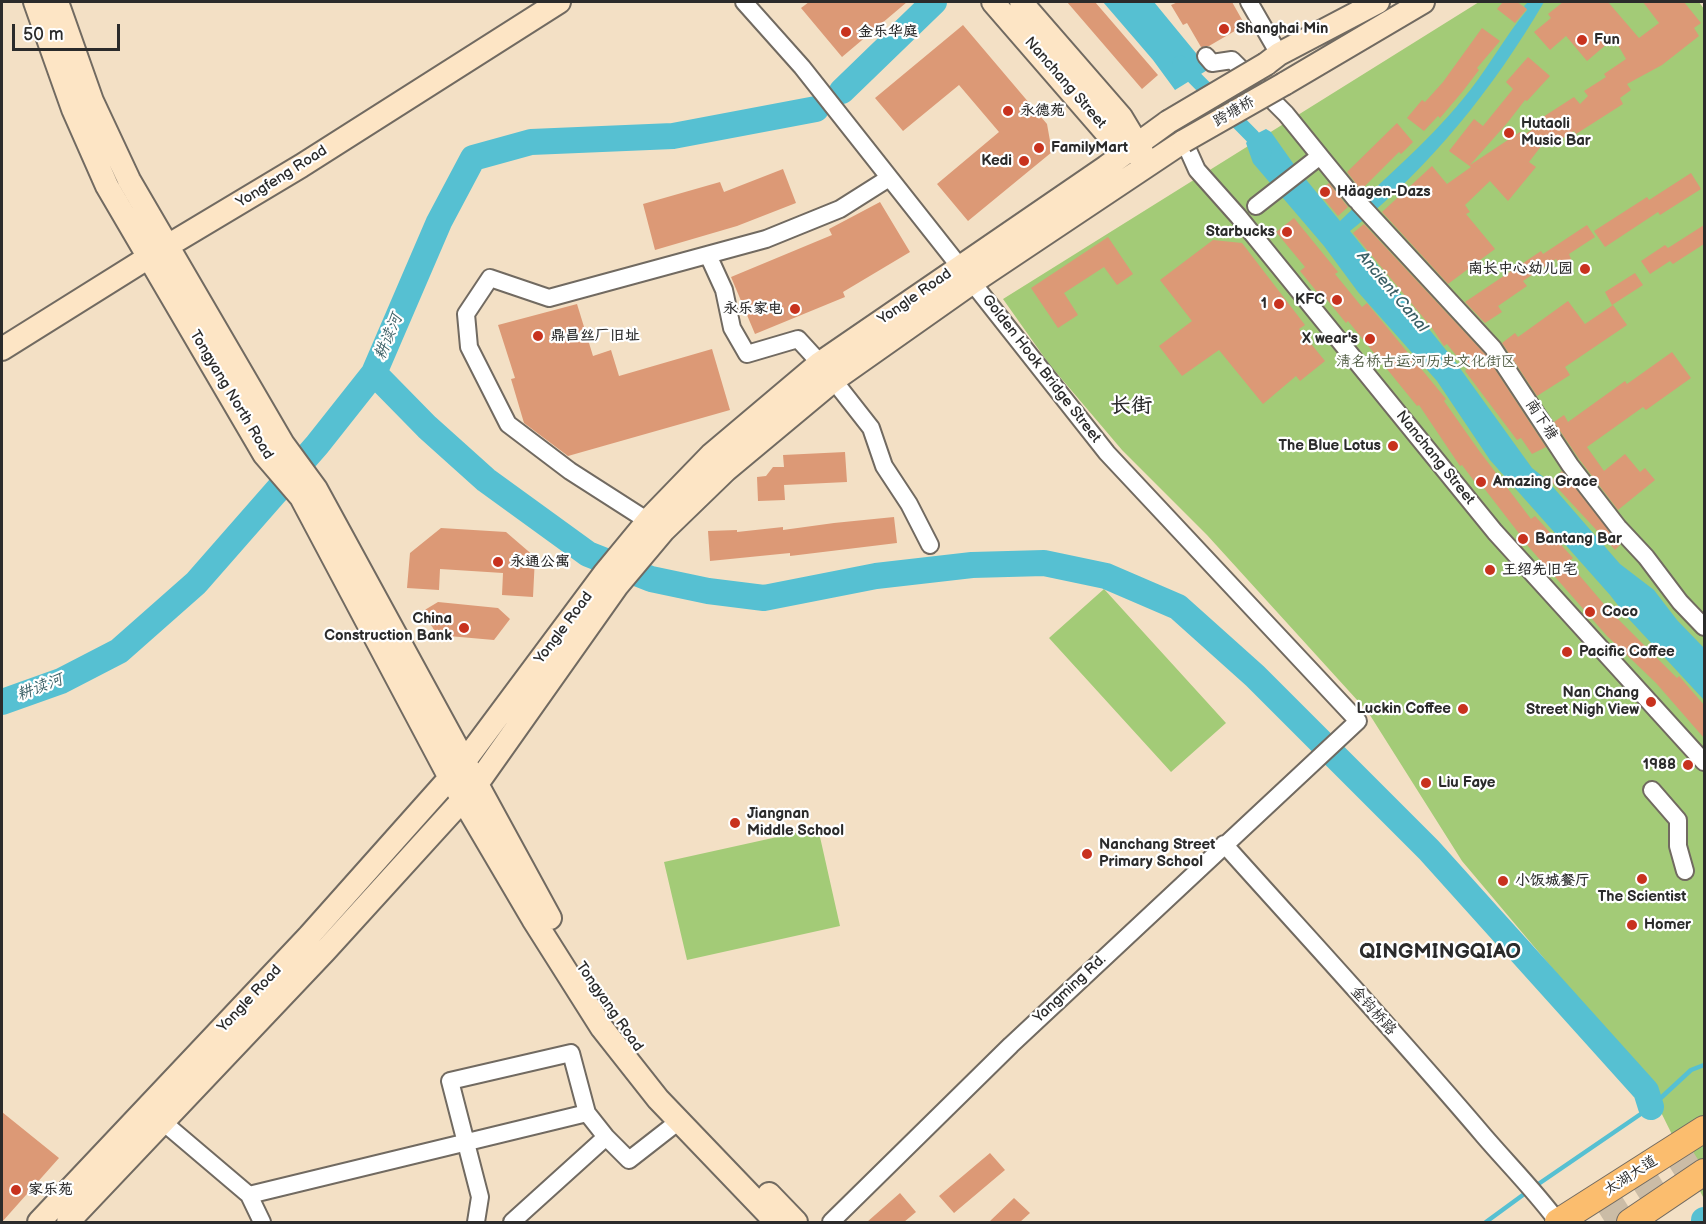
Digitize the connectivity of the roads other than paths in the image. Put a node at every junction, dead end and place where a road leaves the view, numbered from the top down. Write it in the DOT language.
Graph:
graph roads {
  1 [pos="35,2"];
  2 [pos="57,2"];
  3 [pos="559,2"];
  4 [pos="744,2"];
  5 [pos="993,2"];
  6 [pos="1021,2"];
  7 [pos="1249,2"];
  8 [pos="1378,2"];
  9 [pos="1424,2"];
  10 [pos="1206,56"];
  11 [pos="1273,59"];
  12 [pos="1168,122"];
  13 [pos="1184,141"];
  14 [pos="1134,146"];
  15 [pos="1320,156"];
  16 [pos="1150,163"];
  17 [pos="889,178"];
  18 [pos="1256,206"];
  19 [pos="169,246"];
  20 [pos="708,255"];
  21 [pos="149,257"];
  22 [pos="966,275"];
  23 [pos="2,349"];
  24 [pos="827,372"];
  25 [pos="274,449"];
  26 [pos="645,534"];
  27 [pos="930,546"];
  28 [pos="616,574"];
  29 [pos="1704,627"];
  30 [pos="1346,732"];
  31 [pos="1704,762"];
  32 [pos="457,770"];
  33 [pos="1652,790"];
  34 [pos="470,791"];
  35 [pos="1224,844"];
  36 [pos="1685,871"];
  37 [pos="588,1113"];
  38 [pos="679,1121"];
  39 [pos="163,1122"];
  40 [pos="1704,1129"];
  41 [pos="606,1137"];
  42 [pos="466,1142"];
  43 [pos="1704,1172"];
  44 [pos="249,1195"];
  45 [pos="1650,1214"];
  46 [pos="39,1222"];
  47 [pos="68,1222"];
  48 [pos="262,1222"];
  49 [pos="476,1222"];
  50 [pos="513,1222"];
  51 [pos="776,1222"];
  52 [pos="796,1222"];
  53 [pos="831,1222"];
  54 [pos="1558,1222"];
  55 [pos="1630,1222"];
  1 -- 21 [label="main road, Tongyang North Road"];
  2 -- 19 [label="main road, Tongyang North Road"];
  3 -- 19 [label="main road, Yongfeng Road"];
  4 -- 17 [label="street, Golden Hook Bridge Street"];
  5 -- 14 [label="main road, Nanchang Street"];
  6 -- 14 [label="main road, Nanchang Street"];
  7 -- 11 [label="street"];
  8 -- 11 [label="main road, 跨塘桥"];
  9 -- 13 [label="main road, 跨塘桥, bridge"];
  10 -- 15 [label="street"];
  11 -- 12 [label="main road, 跨塘桥, bridge"];
  12 -- 14 [label="main road, Yongle Road"];
  13 -- 16 [label="main road, Yongle Road"];
  13 -- 31 [label="street, Nanchang Street"];
  14 -- 16 [label="main road, Nanchang Street"];
  14 -- 22 [label="main road, Yongle Road"];
  15 -- 18 [label="street"];
  15 -- 29 [label="street, 南下塘"];
  16 -- 22 [label="main road, Yongle Road"];
  17 -- 20 [label="street"];
  17 -- 22 [label="street, Golden Hook Bridge Street"];
  19 -- 21 [label="main road, Yongfeng Road"];
  19 -- 25 [label="main road, Tongyang North Road"];
  20 -- 24 [label="street"];
  20 -- 26 [label="street"];
  21 -- 23 [label="main road, Yongfeng Road"];
  21 -- 25 [label="main road, Tongyang North Road"];
  22 -- 24 [label="main road, Yongle Road"];
  22 -- 30 [label="street, Golden Hook Bridge Street"];
  24 -- 26 [label="main road, Yongle Road"];
  24 -- 27 [label="street"];
  25 -- 32 [label="main road, Tongyang North Road"];
  26 -- 28 [label="main road, Yongle Road"];
  28 -- 32 [label="main road, Yongle Road"];
  28 -- 34 [label="main road, Yongle Road"];
  30 -- 35 [label="street, Yangming Rd."];
  32 -- 34 [label="main road, Tongyang Road"];
  32 -- 46 [label="main road, Yongle Road"];
  33 -- 36 [label="street"];
  34 -- 38 [label="main road, Tongyang Road"];
  34 -- 39 [label="main road, Yongle Road"];
  34 -- 52 [label="main road, Tongyang Road"];
  35 -- 53 [label="street, Yangming Rd."];
  35 -- 54 [label="street, 金钩桥路"];
  37 -- 41 [label="street"];
  37 -- 42 [label="street"];
  37 -- 42 [label="street"];
  38 -- 41 [label="street"];
  38 -- 51 [label="main road, Tongyang Road"];
  39 -- 44 [label="street"];
  39 -- 47 [label="main road, Yongle Road"];
  40 -- 54 [label="main road, 太湖大道"];
  41 -- 50 [label="street"];
  42 -- 44 [label="street"];
  42 -- 49 [label="street"];
  43 -- 45 [label="main road"];
  44 -- 48 [label="street"];
  45 -- 55 [label="main road"];
}
